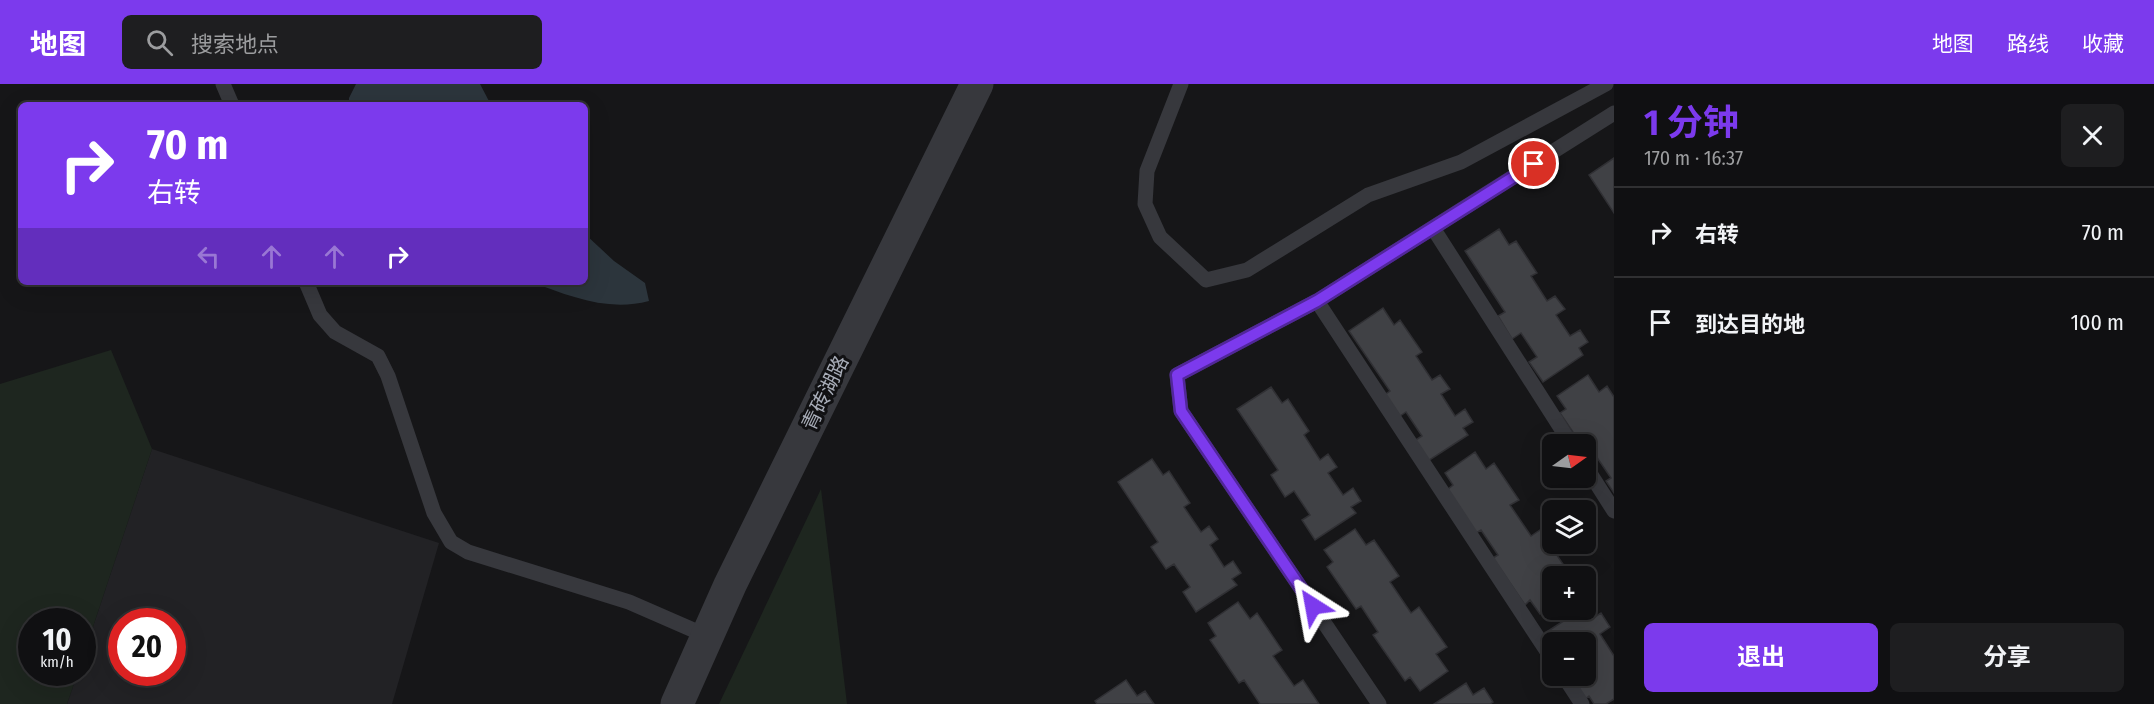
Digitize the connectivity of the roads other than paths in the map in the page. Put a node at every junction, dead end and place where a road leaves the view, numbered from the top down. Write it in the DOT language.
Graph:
graph roads {
  1 [pos="223,84"];
  2 [pos="977,84"];
  3 [pos="1181,84"];
  4 [pos="1606,84"];
  5 [pos="231,102"];
  6 [pos="1614,113"];
  7 [pos="1433,228"];
  8 [pos="307,285"];
  9 [pos="1317,301"];
  10 [pos="1565,434"];
  11 [pos="1596,482"];
  12 [pos="1614,511"];
  13 [pos="707,636"];
  14 [pos="1542,644"];
  15 [pos="1570,686"];
  16 [pos="677,704"];
  17 [pos="1379,704"];
  18 [pos="1582,704"];
  1 -- 5 [label="lane"];
  2 -- 13 [label="street, 青砖湖路"];
  3 -- 4 [label="lane"];
  6 -- 7 [label="lane"];
  7 -- 9 [label="lane"];
  7 -- 10 [label="lane"];
  8 -- 13 [label="lane"];
  9 -- 14 [label="lane"];
  9 -- 17 [label="lane"];
  11 -- 12 [label="lane"];
  13 -- 16 [label="street, 青砖湖路"];
  15 -- 18 [label="lane"];
}
